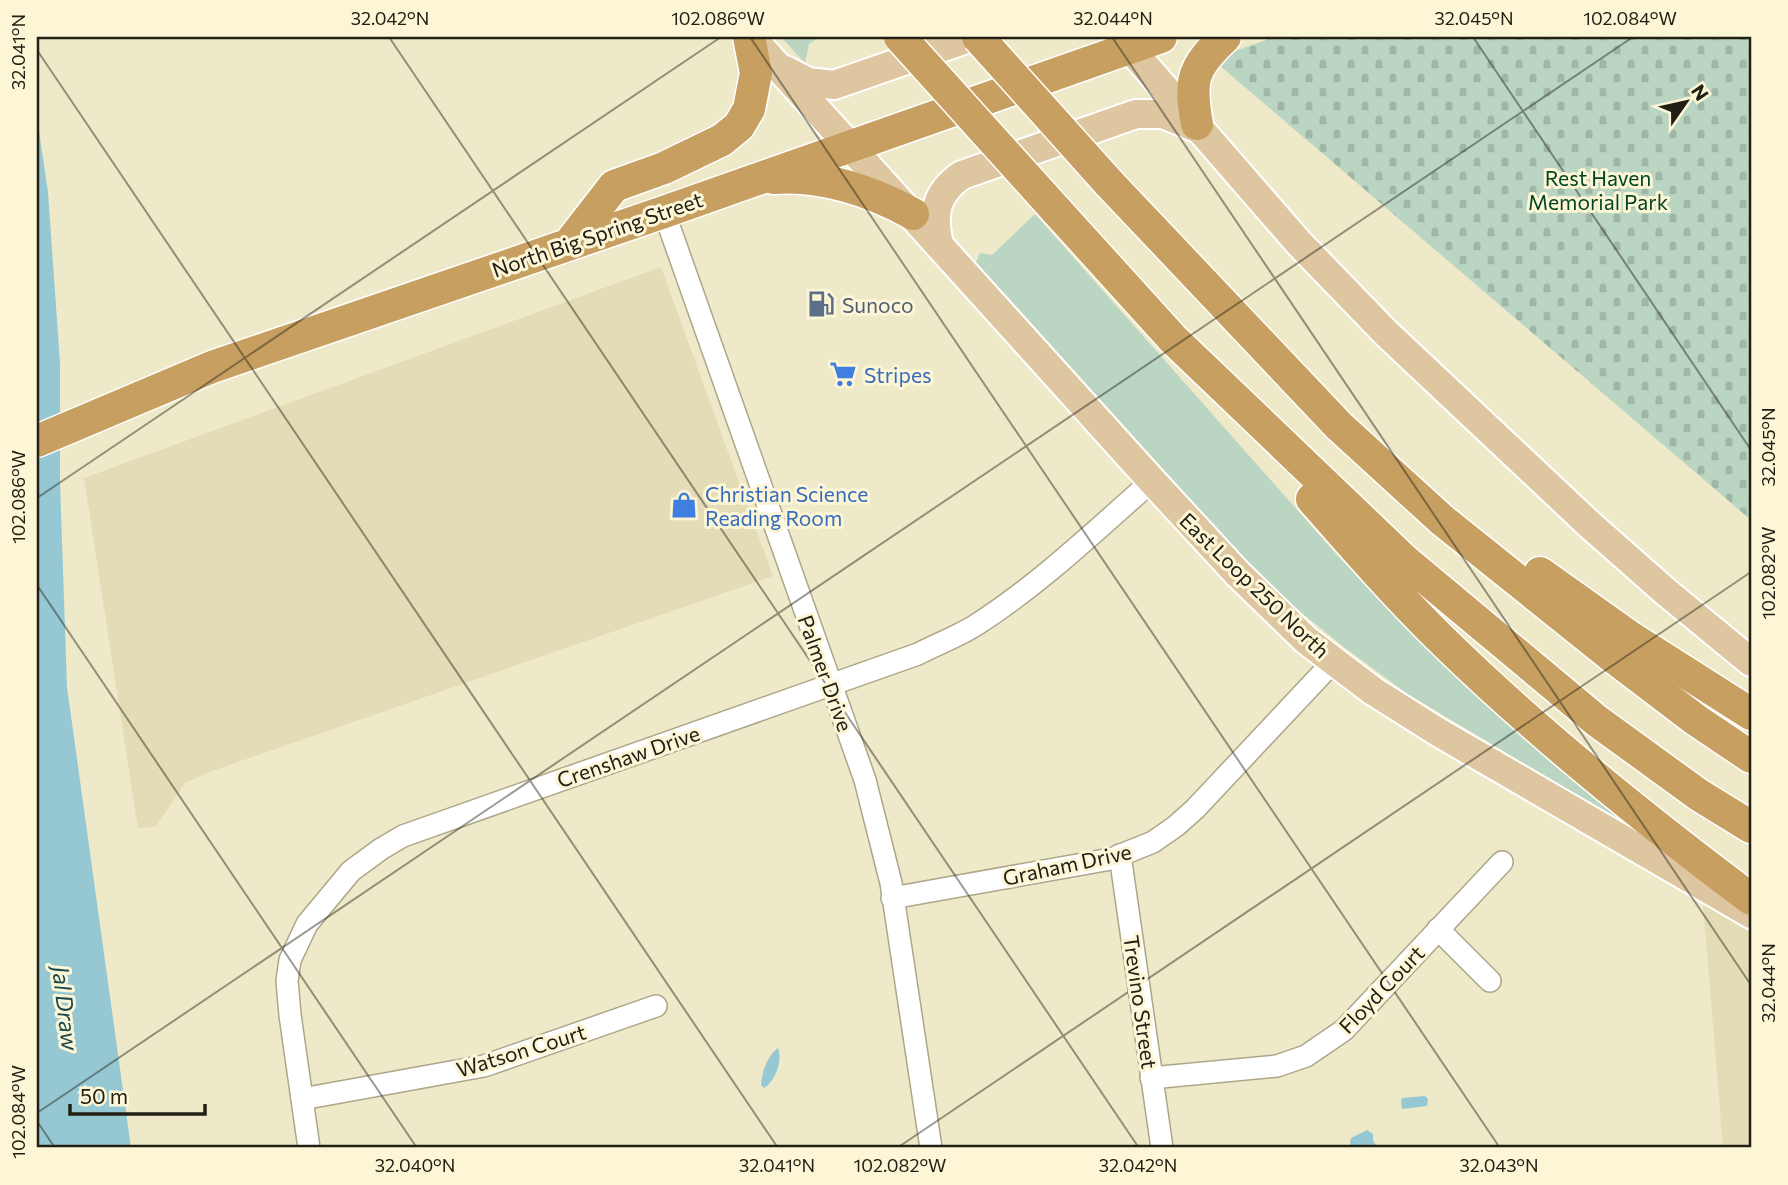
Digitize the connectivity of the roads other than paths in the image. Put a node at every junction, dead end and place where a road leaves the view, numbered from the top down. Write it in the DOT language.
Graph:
graph roads {
  1 [pos="750,37"];
  2 [pos="900,37"];
  3 [pos="972,37"];
  4 [pos="978,37"];
  5 [pos="1161,37"];
  6 [pos="1225,37"];
  7 [pos="1125,42"];
  8 [pos="776,65"];
  9 [pos="1201,129"];
  10 [pos="850,145"];
  11 [pos="755,179"];
  12 [pos="664,212"];
  13 [pos="912,215"];
  14 [pos="569,244"];
  15 [pos="939,244"];
  16 [pos="1243,326"];
  17 [pos="1173,339"];
  18 [pos="37,442"];
  19 [pos="1152,481"];
  20 [pos="1334,662"];
  21 [pos="1751,662"];
  22 [pos="830,684"];
  23 [pos="1751,715"];
  24 [pos="1751,758"];
  25 [pos="1751,827"];
  26 [pos="1120,855"];
  27 [pos="1502,862"];
  28 [pos="892,898"];
  29 [pos="1751,899"];
  30 [pos="1751,914"];
  31 [pos="1438,929"];
  32 [pos="1490,981"];
  33 [pos="656,1006"];
  34 [pos="1151,1078"];
  35 [pos="302,1099"];
  36 [pos="309,1148"];
  37 [pos="932,1148"];
  38 [pos="1162,1148"];
  1 -- 8 [label="main road, East Loop 250 North"];
  1 -- 14 [label="highway"];
  2 -- 17 [label="highway, bridge"];
  3 -- 8 [label="main road"];
  4 -- 16 [label="highway, bridge"];
  5 -- 7 [label="highway, North Big Spring Street"];
  6 -- 9 [label="highway"];
  7 -- 9 [label="main road"];
  7 -- 10 [label="highway, North Big Spring Street"];
  8 -- 10 [label="main road, East Loop 250 North"];
  9 -- 15 [label="main road"];
  9 -- 21 [label="main road"];
  10 -- 11 [label="highway, North Big Spring Street"];
  10 -- 13 [label="main road, East Loop 250 North"];
  11 -- 12 [label="highway, North Big Spring Street"];
  11 -- 13 [label="highway"];
  12 -- 14 [label="highway, North Big Spring Street"];
  12 -- 22 [label="street, Palmer Drive"];
  13 -- 15 [label="main road, East Loop 250 North"];
  14 -- 18 [label="highway, North Big Spring Street"];
  15 -- 19 [label="main road, East Loop 250 North"];
  16 -- 23 [label="highway"];
  16 -- 24 [label="highway"];
  17 -- 25 [label="highway"];
  17 -- 29 [label="highway"];
  19 -- 20 [label="main road, East Loop 250 North"];
  19 -- 22 [label="street, Crenshaw Drive"];
  20 -- 26 [label="street, Graham Drive"];
  20 -- 30 [label="main road, East Loop 250 North"];
  22 -- 28 [label="street, Palmer Drive"];
  22 -- 35 [label="street, Crenshaw Drive"];
  26 -- 28 [label="street, Graham Drive"];
  26 -- 34 [label="street, Trevino Street"];
  27 -- 31 [label="street, Floyd Court"];
  28 -- 37 [label="street, Palmer Drive"];
  31 -- 32 [label="street"];
  31 -- 34 [label="street, Floyd Court"];
  33 -- 35 [label="street, Watson Court"];
  34 -- 38 [label="street, Trevino Street"];
  35 -- 36 [label="street, Crenshaw Drive"];
}
